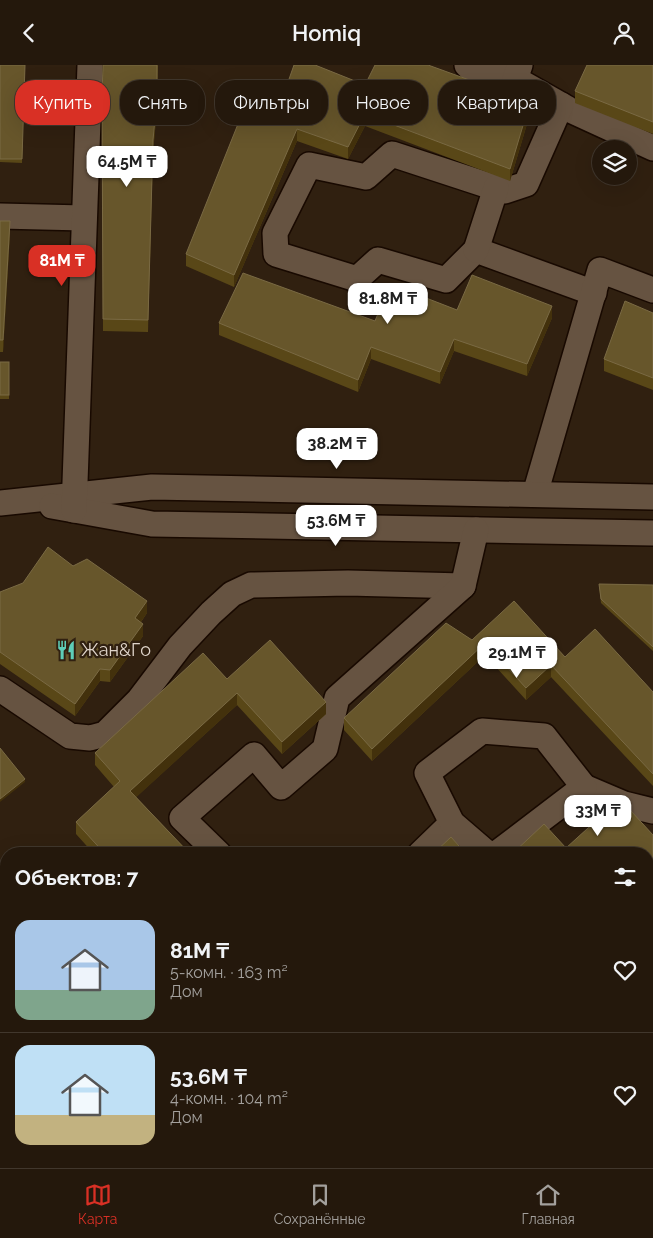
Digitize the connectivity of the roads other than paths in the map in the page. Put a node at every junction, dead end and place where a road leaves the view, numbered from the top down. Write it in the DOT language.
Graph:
graph roads {
  1 [pos="90,65"];
  2 [pos="465,66"];
  3 [pos="518,72"];
  4 [pos="561,105"];
  5 [pos="653,148"];
  6 [pos="496,188"];
  7 [pos="0,216"];
  8 [pos="84,218"];
  9 [pos="476,250"];
  10 [pos="653,290"];
  11 [pos="594,293"];
  12 [pos="535,494"];
  13 [pos="653,497"];
  14 [pos="0,503"];
  15 [pos="74,503"];
  16 [pos="476,530"];
  17 [pos="653,533"];
  18 [pos="463,586"];
  19 [pos="0,689"];
  20 [pos="584,787"];
  21 [pos="653,811"];
  22 [pos="452,823"];
  23 [pos="212,847"];
  24 [pos="427,847"];
  25 [pos="480,847"];
  26 [pos="505,847"];
  1 -- 8 [label="street"];
  2 -- 3 [label="street"];
  3 -- 4 [label="street"];
  4 -- 5 [label="street"];
  4 -- 6 [label="street"];
  6 -- 9 [label="street"];
  6 -- 9 [label="street"];
  7 -- 8 [label="street"];
  8 -- 15 [label="street"];
  9 -- 11 [label="street"];
  10 -- 11 [label="street"];
  11 -- 12 [label="street"];
  12 -- 13 [label="street"];
  12 -- 15 [label="street"];
  14 -- 15 [label="street"];
  15 -- 16 [label="street"];
  16 -- 17 [label="street"];
  16 -- 18 [label="street"];
  18 -- 19 [label="street"];
  18 -- 23 [label="street"];
  20 -- 21 [label="street"];
  20 -- 22 [label="street"];
  20 -- 26 [label="street"];
  22 -- 24 [label="street"];
  22 -- 25 [label="street"];
}
